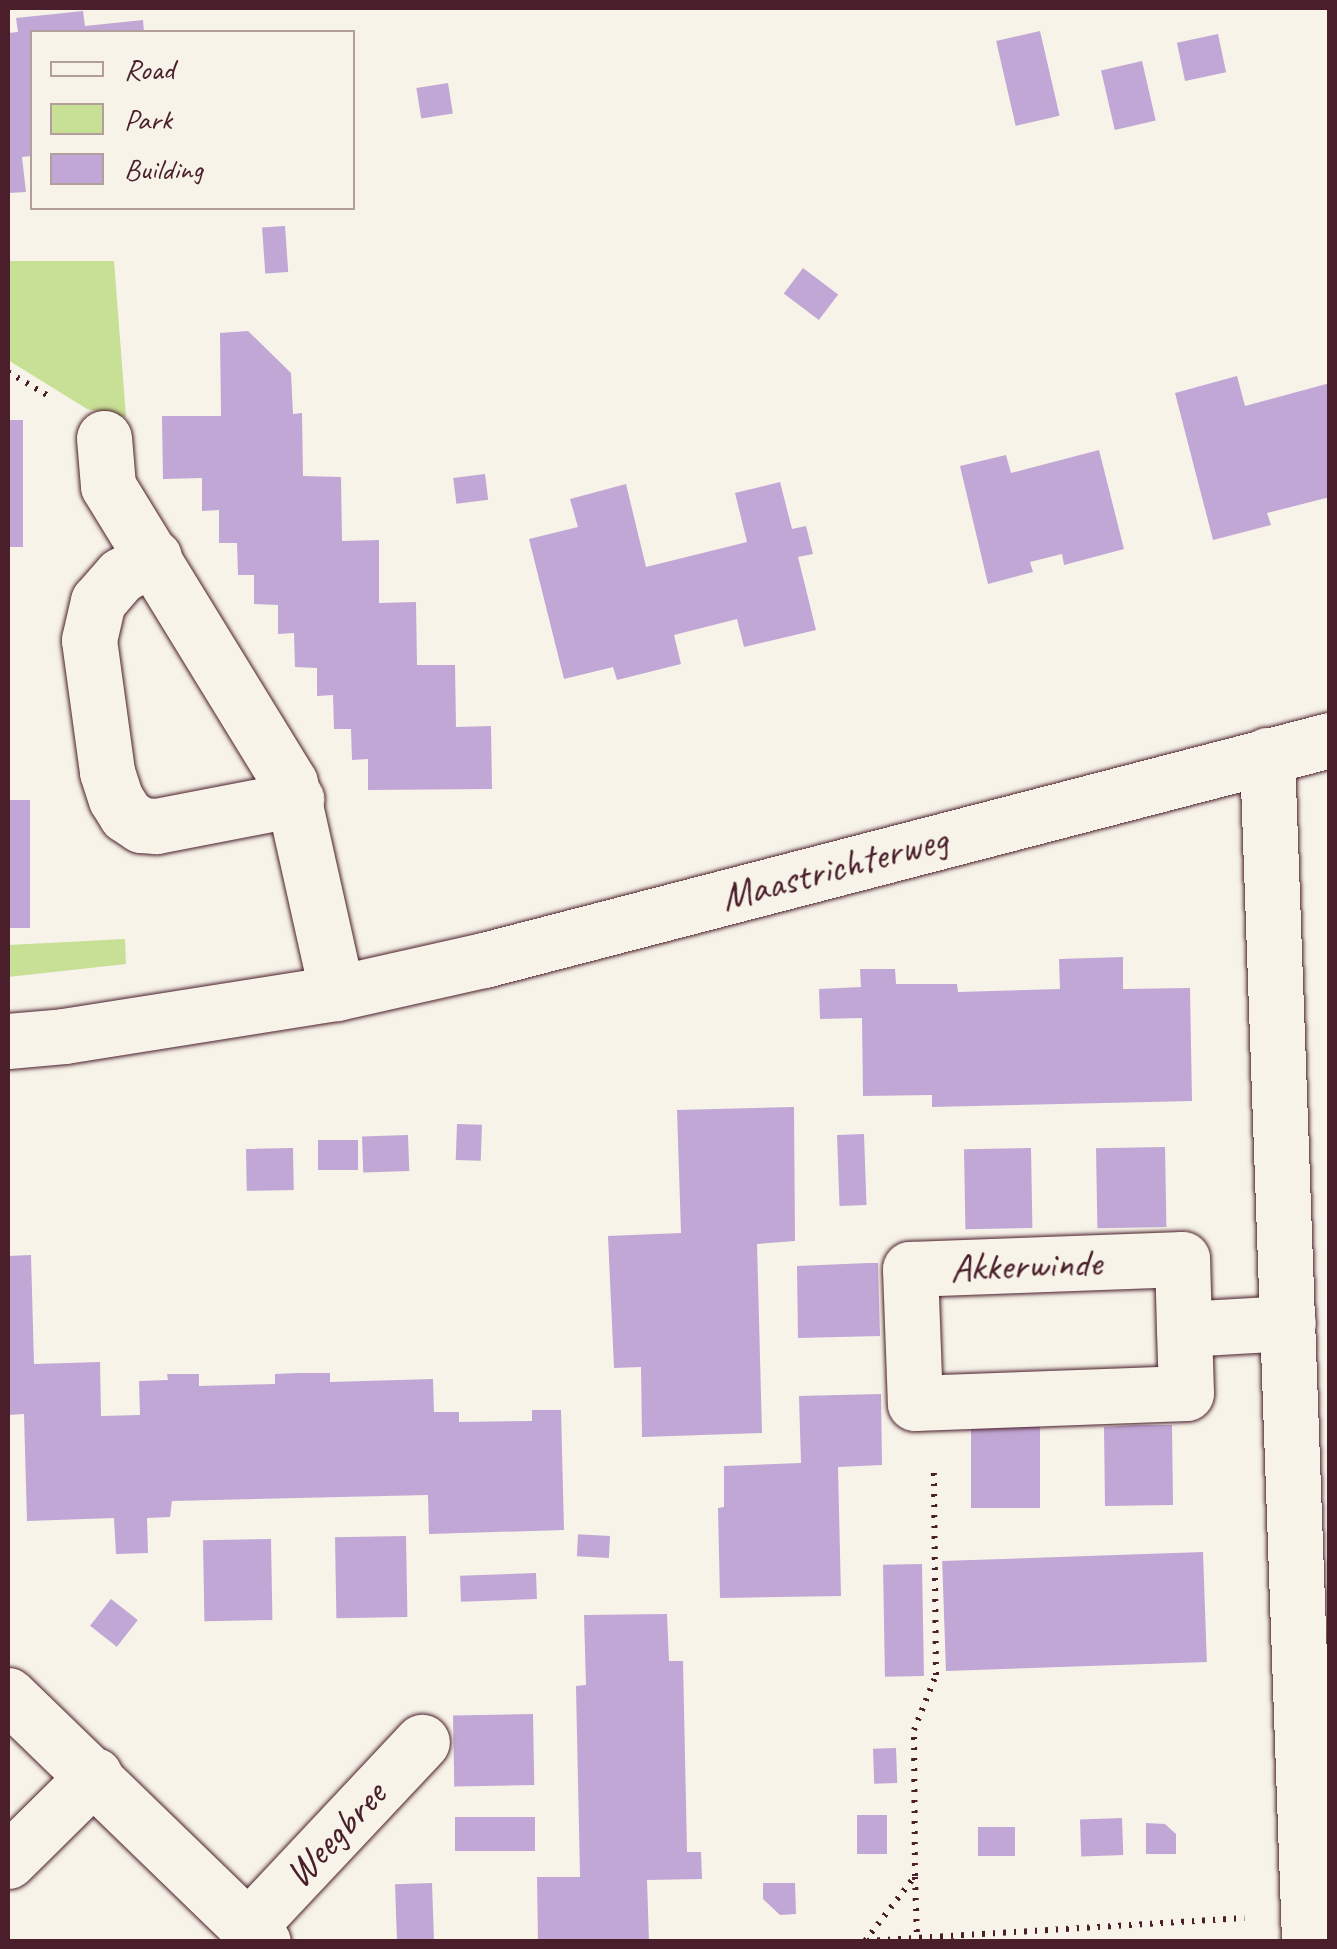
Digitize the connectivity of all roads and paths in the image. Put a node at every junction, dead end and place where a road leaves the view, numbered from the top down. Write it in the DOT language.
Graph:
graph roads {
  1 [pos="104,438"];
  2 [pos="154,557"];
  3 [pos="1330,740"];
  4 [pos="1267,756"];
  5 [pos="296,799"];
  6 [pos="337,993"];
  7 [pos="8,1041"];
  8 [pos="1288,1323"];
  9 [pos="1184,1329"];
  10 [pos="933,1403"];
  11 [pos="8,1695"];
  12 [pos="422,1742"];
  13 [pos="95,1776"];
  14 [pos="8,1861"];
  15 [pos="914,1876"];
  16 [pos="1307,1928"];
  17 [pos="255,1934"];
  18 [pos="917,1938"];
  19 [pos="865,1941"];
  1 -- 2 [label="street"];
  2 -- 5 [label="street"];
  2 -- 5 [label="street"];
  3 -- 4 [label="street, Maastrichterweg"];
  4 -- 6 [label="street, Maastrichterweg"];
  4 -- 8 [label="street"];
  5 -- 6 [label="street"];
  6 -- 7 [label="street, Maastrichterweg"];
  8 -- 9 [label="street"];
  8 -- 16 [label="street"];
  9 -- 10 [label="street, Akkerwinde"];
  9 -- 10 [label="street, Akkerwinde"];
  10 -- 15 [label="path"];
  11 -- 13 [label="street, Weegbree"];
  12 -- 17 [label="street, Weegbree"];
  13 -- 14 [label="street"];
  13 -- 17 [label="street, Weegbree"];
  15 -- 18 [label="path"];
  15 -- 19 [label="path"];
  16 -- 18 [label="path"];
  18 -- 19 [label="path"];
}
